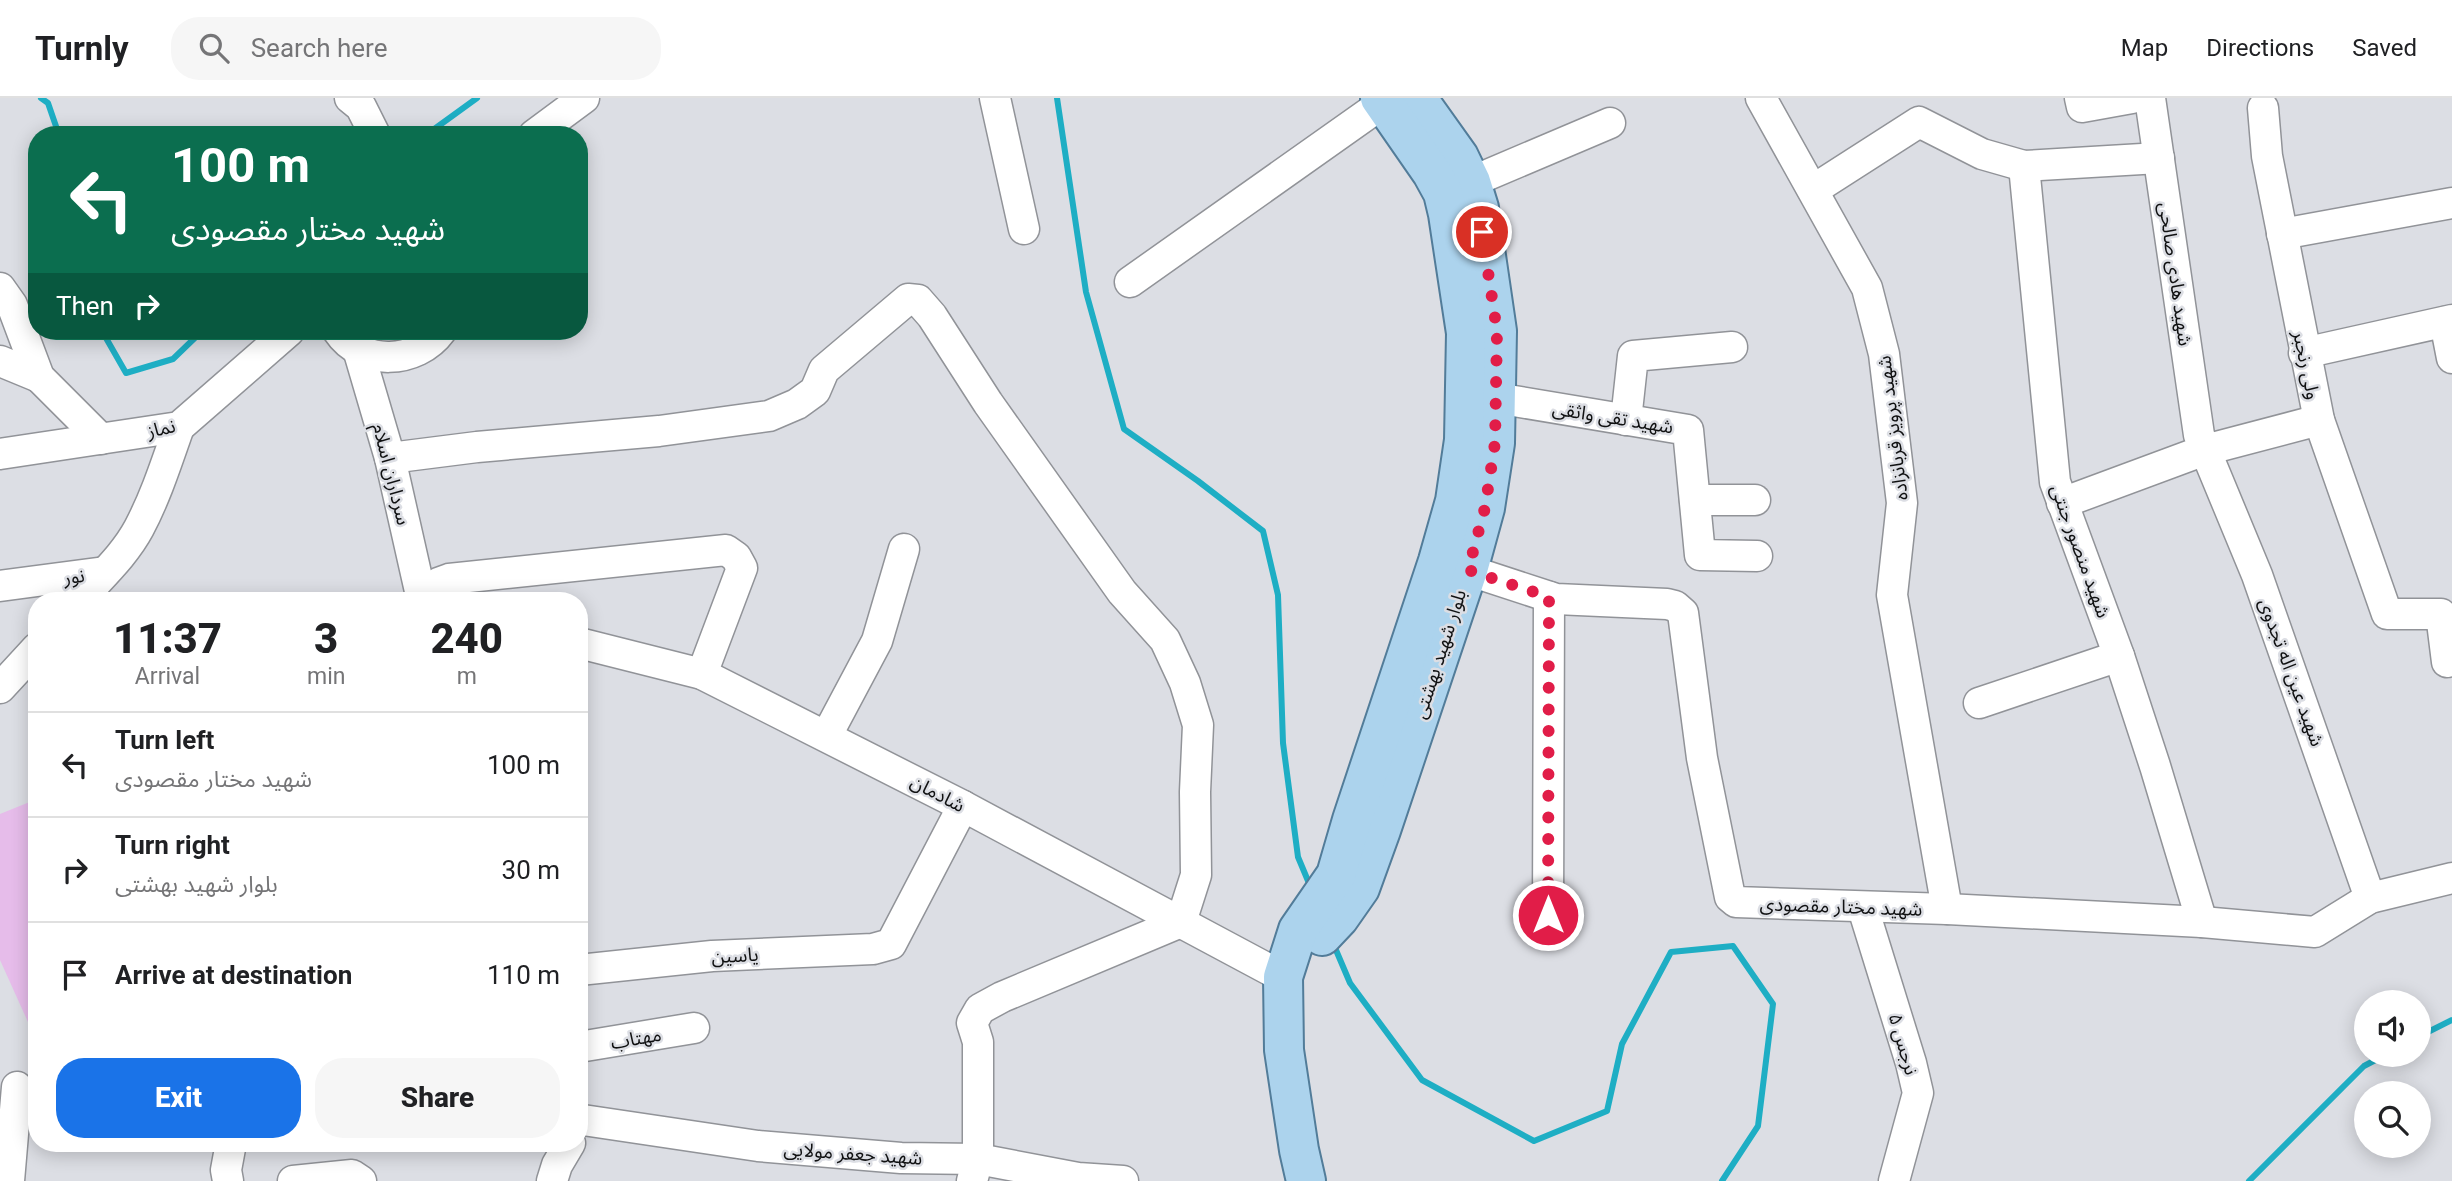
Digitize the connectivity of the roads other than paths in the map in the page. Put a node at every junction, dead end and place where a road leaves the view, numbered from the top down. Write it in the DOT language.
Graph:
graph roads {
  1 [pos="584,98"];
  2 [pos="995,98"];
  3 [pos="1761,98"];
  4 [pos="2080,98"];
  5 [pos="2132,98"];
  6 [pos="2150,98"];
  7 [pos="1393,100"];
  8 [pos="356,103"];
  9 [pos="2263,108"];
  10 [pos="1610,123"];
  11 [pos="370,126"];
  12 [pos="546,126"];
  13 [pos="2159,158"];
  14 [pos="2024,166"];
  15 [pos="1471,182"];
  16 [pos="1813,190"];
  17 [pos="2452,203"];
  18 [pos="1024,229"];
  19 [pos="2282,233"];
  20 [pos="1130,282"];
  21 [pos="0,288"];
  22 [pos="2448,321"];
  23 [pos="279,340"];
  24 [pos="348,340"];
  25 [pos="434,340"];
  26 [pos="1732,346"];
  27 [pos="2304,353"];
  28 [pos="2452,358"];
  29 [pos="0,361"];
  30 [pos="39,377"];
  31 [pos="1496,398"];
  32 [pos="1626,420"];
  33 [pos="2319,421"];
  34 [pos="179,427"];
  35 [pos="101,439"];
  36 [pos="2205,450"];
  37 [pos="0,454"];
  38 [pos="390,458"];
  39 [pos="1755,499"];
  40 [pos="1695,500"];
  41 [pos="2062,503"];
  42 [pos="904,550"];
  43 [pos="1757,556"];
  44 [pos="1453,565"];
  45 [pos="106,572"];
  46 [pos="0,586"];
  47 [pos="87,592"];
  48 [pos="422,592"];
  49 [pos="431,592"];
  50 [pos="1549,597"];
  51 [pos="588,645"];
  52 [pos="2119,656"];
  53 [pos="28,658"];
  54 [pos="2452,661"];
  55 [pos="702,674"];
  56 [pos="0,688"];
  57 [pos="1979,702"];
  58 [pos="827,735"];
  59 [pos="964,806"];
  60 [pos="2452,878"];
  61 [pos="2370,898"];
  62 [pos="1863,908"];
  63 [pos="1947,909"];
  64 [pos="1548,915"];
  65 [pos="1181,922"];
  66 [pos="2202,922"];
  67 [pos="1297,951"];
  68 [pos="588,969"];
  69 [pos="694,1028"];
  70 [pos="588,1046"];
  71 [pos="25,1090"];
  72 [pos="588,1128"];
  73 [pos="229,1152"];
  74 [pos="564,1152"];
  75 [pos="975,1170"];
  76 [pos="9,1181"];
  77 [pos="228,1181"];
  78 [pos="293,1181"];
  79 [pos="361,1181"];
  80 [pos="552,1181"];
  81 [pos="1122,1181"];
  82 [pos="1306,1181"];
  83 [pos="1894,1181"];
  1 -- 12 [label="street"];
  2 -- 18 [label="street"];
  3 -- 16 [label="street, شهید پرویز قربانزاده"];
  4 -- 5 [label="street"];
  6 -- 13 [label="street, شهید هادی صالحی"];
  7 -- 15 [label="main road, بلوار شهید بهشتی"];
  7 -- 20 [label="street"];
  7 -- 44 [label="main road, بلوار شهید بهشتی"];
  8 -- 11 [label="street"];
  9 -- 19 [label="street, ولی رنجبر"];
  10 -- 15 [label="street"];
  13 -- 14 [label="street"];
  13 -- 36 [label="street, شهید هادی صالحی"];
  14 -- 16 [label="street"];
  14 -- 41 [label="street, شهید منصور جنتی"];
  15 -- 31 [label="main road, بلوار شهید بهشتی"];
  16 -- 63 [label="street, شهید پرویز قربانزاده"];
  17 -- 19 [label="street"];
  19 -- 27 [label="street, ولی رنجبر"];
  21 -- 30 [label="street"];
  22 -- 27 [label="street"];
  22 -- 28 [label="street"];
  23 -- 34 [label="street, نماز"];
  24 -- 25 [label="street"];
  24 -- 38 [label="street, سرداران اسلام"];
  26 -- 32 [label="street"];
  27 -- 33 [label="street, ولی رنجبر"];
  29 -- 30 [label="street"];
  30 -- 35 [label="street"];
  31 -- 32 [label="street, شهید تقی واثقی"];
  31 -- 44 [label="main road, بلوار شهید بهشتی"];
  32 -- 40 [label="street, شهید تقی واثقی"];
  33 -- 36 [label="street"];
  33 -- 54 [label="street, ولی رنجبر"];
  34 -- 35 [label="street, نماز"];
  34 -- 45 [label="street"];
  35 -- 37 [label="street, نماز"];
  36 -- 41 [label="street"];
  36 -- 61 [label="street, شهید عین اله تجدوی"];
  38 -- 48 [label="street, سرداران اسلام"];
  38 -- 65 [label="street"];
  39 -- 40 [label="street"];
  40 -- 43 [label="street, شهید تقی واثقی"];
  41 -- 52 [label="street, شهید منصور جنتی"];
  42 -- 58 [label="street"];
  44 -- 50 [label="street, شهید مختار مقصودی"];
  44 -- 67 [label="main road, بلوار شهید بهشتی"];
  45 -- 46 [label="street, نور"];
  45 -- 47 [label="street"];
  49 -- 55 [label="street"];
  50 -- 62 [label="street, شهید مختار مقصودی"];
  50 -- 64 [label="street"];
  51 -- 55 [label="street, شادمان"];
  52 -- 57 [label="street"];
  52 -- 66 [label="street, شهید منصور جنتی"];
  53 -- 56 [label="street"];
  55 -- 58 [label="street, شادمان"];
  58 -- 59 [label="street, شادمان"];
  59 -- 65 [label="street, شادمان"];
  59 -- 68 [label="street, یاسین"];
  60 -- 61 [label="street, شهید مختار مقصودی"];
  61 -- 66 [label="street, شهید مختار مقصودی"];
  62 -- 63 [label="street, شهید مختار مقصودی"];
  62 -- 83 [label="street, نرجس ۵"];
  63 -- 66 [label="street, شهید مختار مقصودی"];
  65 -- 67 [label="street, شادمان"];
  65 -- 75 [label="street"];
  67 -- 82 [label="main road"];
  69 -- 70 [label="street, مهتاب"];
  71 -- 76 [label="street"];
  72 -- 75 [label="street, شهید جعفر مولایی"];
  73 -- 77 [label="street"];
  74 -- 80 [label="street"];
  75 -- 81 [label="street, شهید جعفر مولایی"];
  78 -- 79 [label="street"];
}
